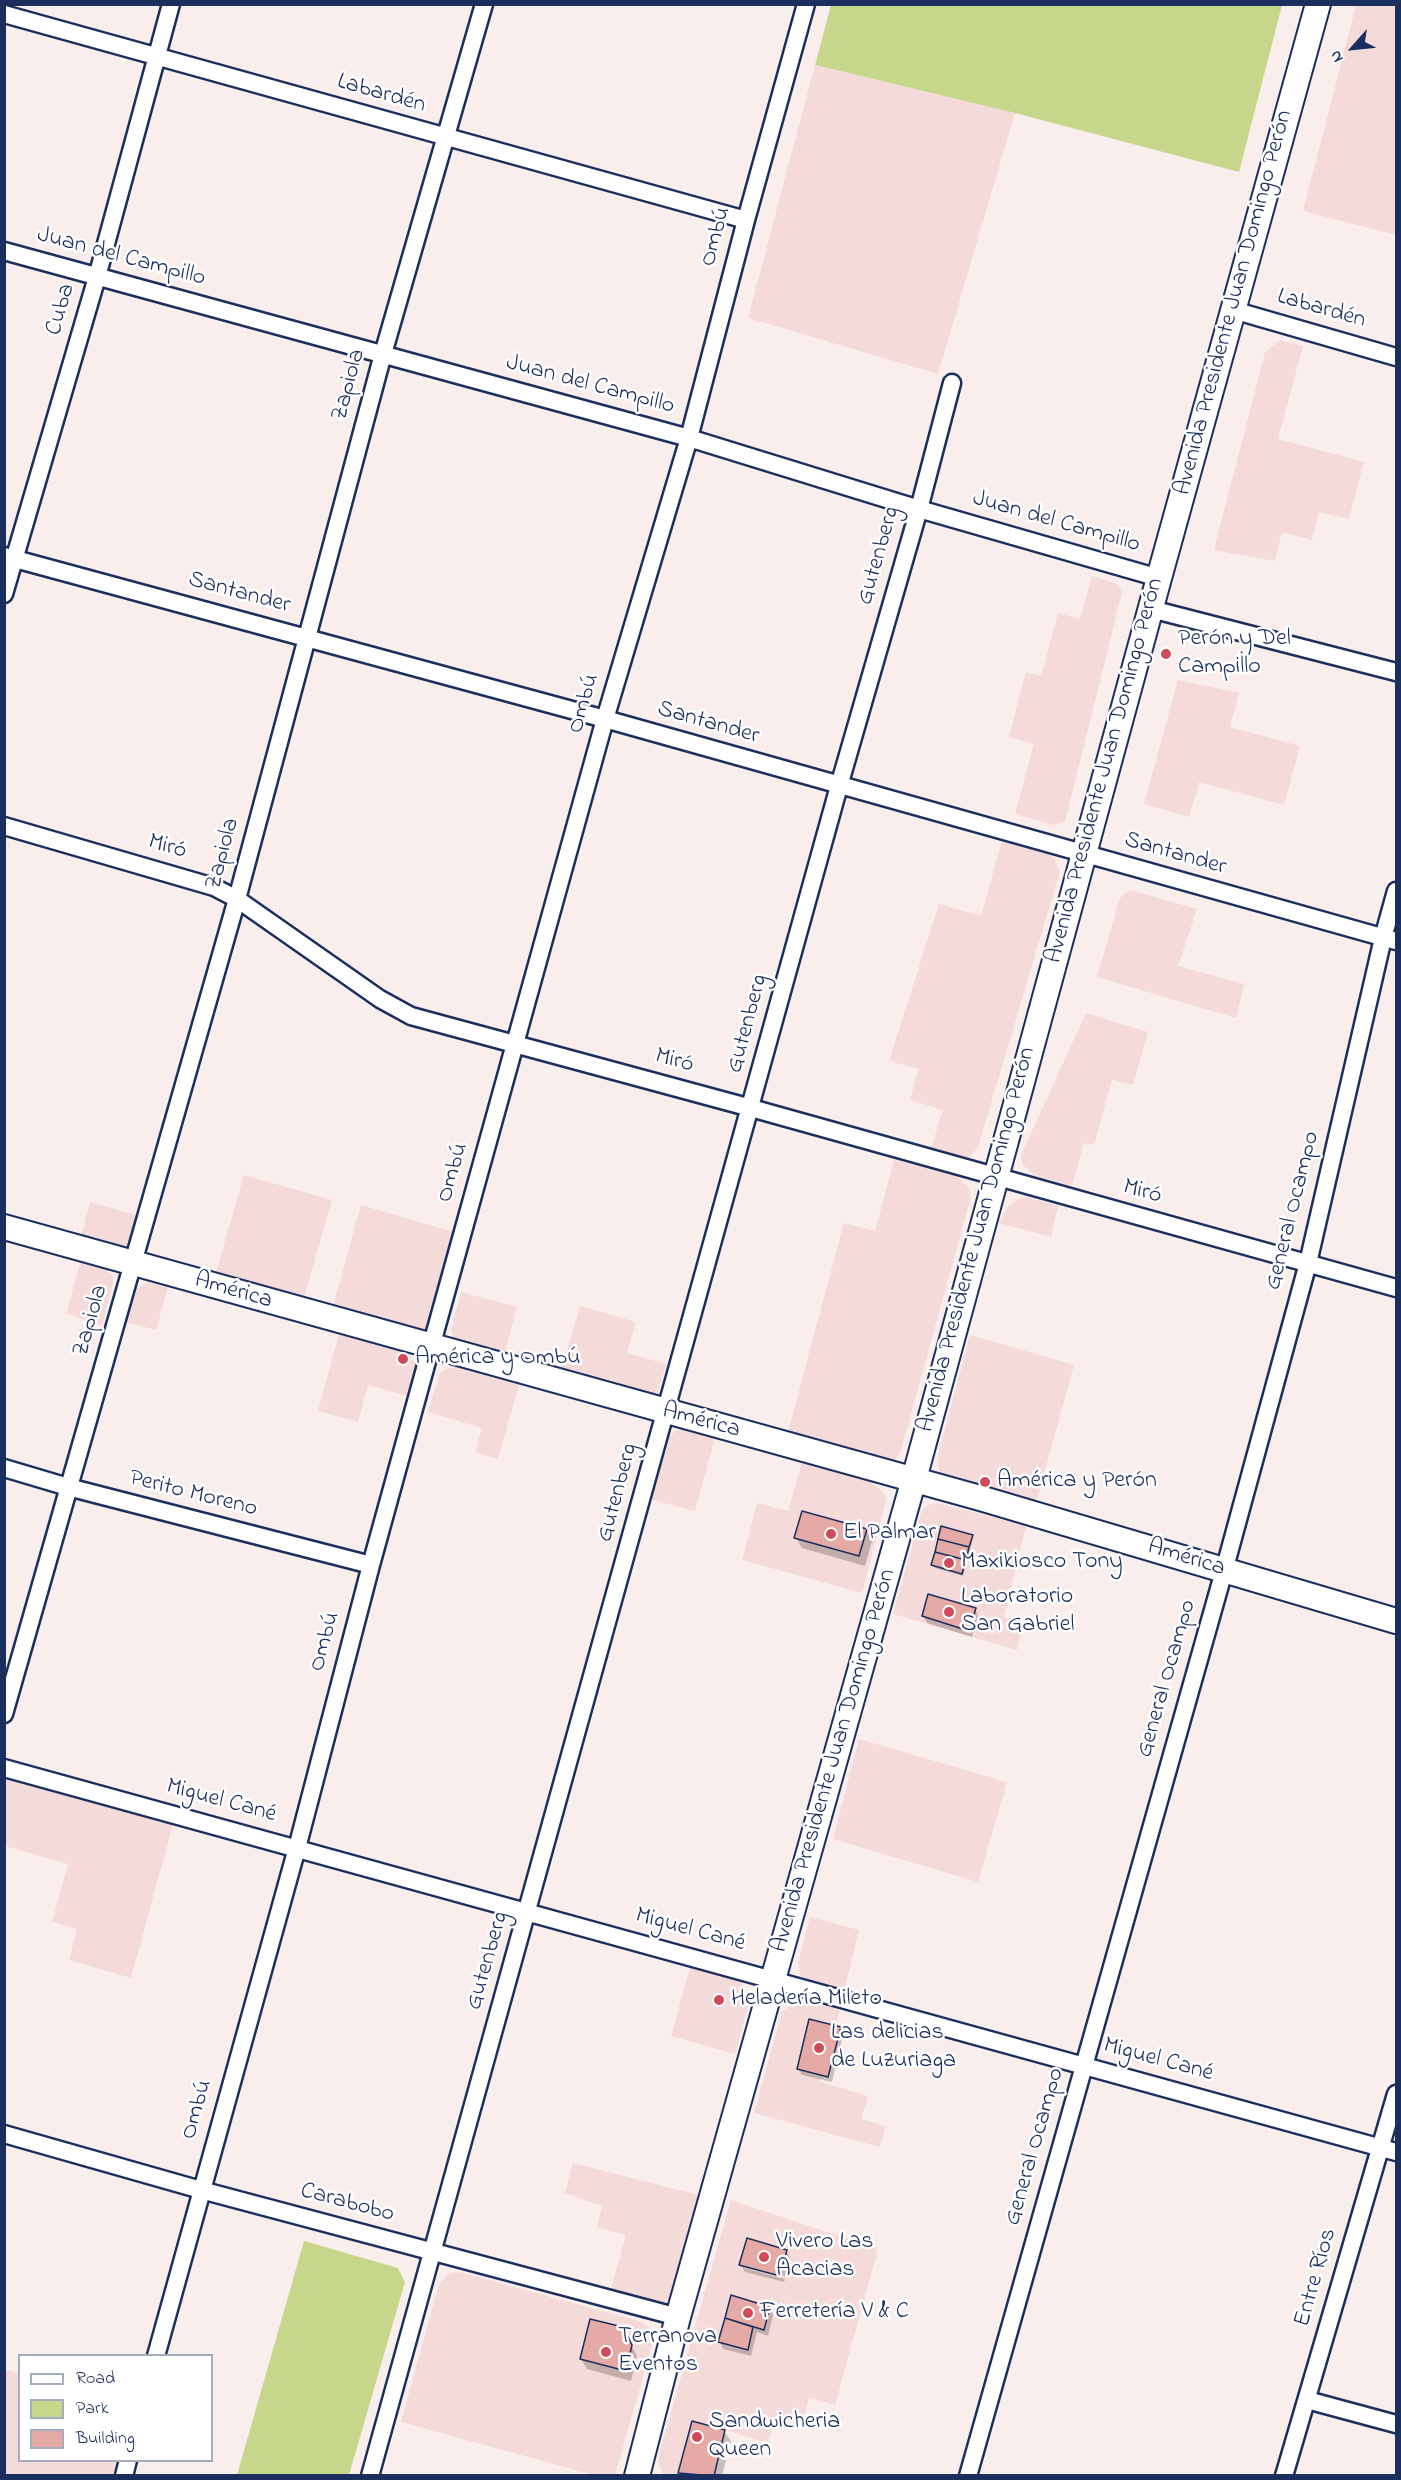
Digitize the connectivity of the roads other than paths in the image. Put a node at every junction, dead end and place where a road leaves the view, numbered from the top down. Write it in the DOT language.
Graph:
graph roads {
  1 [pos="171,4"];
  2 [pos="484,4"];
  3 [pos="806,4"];
  4 [pos="1318,4"];
  5 [pos="4,14"];
  6 [pos="157,57"];
  7 [pos="444,137"];
  8 [pos="746,220"];
  9 [pos="4,251"];
  10 [pos="97,277"];
  11 [pos="1233,310"];
  12 [pos="383,354"];
  13 [pos="1396,357"];
  14 [pos="952,383"];
  15 [pos="689,438"];
  16 [pos="919,509"];
  17 [pos="9,557"];
  18 [pos="1159,578"];
  19 [pos="4,594"];
  20 [pos="1151,609"];
  21 [pos="307,637"];
  22 [pos="1396,672"];
  23 [pos="605,719"];
  24 [pos="839,786"];
  25 [pos="4,826"];
  26 [pos="1083,854"];
  27 [pos="1396,891"];
  28 [pos="237,899"];
  29 [pos="1390,940"];
  30 [pos="515,1045"];
  31 [pos="751,1108"];
  32 [pos="995,1177"];
  33 [pos="4,1227"];
  34 [pos="1308,1263"];
  35 [pos="133,1264"];
  36 [pos="1396,1288"];
  37 [pos="431,1347"];
  38 [pos="667,1412"];
  39 [pos="4,1468"];
  40 [pos="914,1479"];
  41 [pos="68,1487"];
  42 [pos="370,1565"];
  43 [pos="1224,1570"];
  44 [pos="1396,1621"];
  45 [pos="4,1714"];
  46 [pos="4,1768"];
  47 [pos="297,1848"];
  48 [pos="528,1911"];
  49 [pos="773,1979"];
  50 [pos="1083,2065"];
  51 [pos="1396,2094"];
  52 [pos="4,2134"];
  53 [pos="1388,2150"];
  54 [pos="201,2190"];
  55 [pos="431,2252"];
  56 [pos="678,2317"];
  57 [pos="156,2354"];
  58 [pos="1307,2400"];
  59 [pos="1396,2424"];
  60 [pos="370,2475"];
  61 [pos="637,2475"];
  62 [pos="968,2475"];
  63 [pos="1284,2475"];
  1 -- 6 [label="street, Cuba"];
  2 -- 7 [label="street, Zapiola"];
  3 -- 8 [label="street, Ombú"];
  4 -- 11 [label="main road, Avenida Presidente Juan Domingo Perón"];
  5 -- 6 [label="street, Labardén"];
  6 -- 7 [label="street, Labardén"];
  6 -- 10 [label="street, Cuba"];
  7 -- 8 [label="street, Labardén"];
  7 -- 12 [label="street, Zapiola"];
  8 -- 15 [label="street, Ombú"];
  9 -- 10 [label="street, Juan del Campillo"];
  10 -- 12 [label="street, Juan del Campillo"];
  10 -- 17 [label="street, Cuba"];
  11 -- 13 [label="street, Labardén"];
  11 -- 18 [label="main road, Avenida Presidente Juan Domingo Perón"];
  12 -- 15 [label="street, Juan del Campillo"];
  12 -- 21 [label="street, Zapiola"];
  14 -- 16 [label="street, Gutenberg"];
  15 -- 16 [label="street, Juan del Campillo"];
  15 -- 23 [label="street, Ombú"];
  16 -- 18 [label="street, Juan del Campillo"];
  16 -- 24 [label="street, Gutenberg"];
  17 -- 19 [label="street, Cuba"];
  17 -- 21 [label="street, Santander"];
  18 -- 20 [label="main road, Avenida Presidente Juan Domingo Perón"];
  20 -- 22 [label="street"];
  20 -- 26 [label="main road, Avenida Presidente Juan Domingo Perón"];
  21 -- 23 [label="street, Santander"];
  21 -- 28 [label="street, Zapiola"];
  23 -- 24 [label="street, Santander"];
  23 -- 30 [label="street, Ombú"];
  24 -- 26 [label="street, Santander"];
  24 -- 31 [label="street, Gutenberg"];
  25 -- 28 [label="street, Miró"];
  26 -- 29 [label="street, Santander"];
  26 -- 32 [label="main road, Avenida Presidente Juan Domingo Perón"];
  27 -- 29 [label="street, General Ocampo"];
  28 -- 30 [label="street, Miró"];
  28 -- 35 [label="street, Zapiola"];
  29 -- 34 [label="street, General Ocampo"];
  30 -- 31 [label="street, Miró"];
  30 -- 37 [label="street, Ombú"];
  31 -- 32 [label="street, Miró"];
  31 -- 38 [label="street, Gutenberg"];
  32 -- 34 [label="street, Miró"];
  32 -- 40 [label="main road, Avenida Presidente Juan Domingo Perón"];
  33 -- 35 [label="main road, América"];
  34 -- 36 [label="street, Miró"];
  34 -- 43 [label="street, General Ocampo"];
  35 -- 37 [label="main road, América"];
  35 -- 41 [label="street, Zapiola"];
  37 -- 38 [label="main road, América"];
  37 -- 42 [label="street, Ombú"];
  38 -- 40 [label="main road, América"];
  38 -- 48 [label="street, Gutenberg"];
  39 -- 41 [label="street, Perito Moreno"];
  40 -- 43 [label="main road, América"];
  40 -- 49 [label="main road, Avenida Presidente Juan Domingo Perón"];
  41 -- 42 [label="street, Perito Moreno"];
  41 -- 45 [label="street, Zapiola"];
  42 -- 47 [label="street, Ombú"];
  43 -- 44 [label="main road, América"];
  43 -- 50 [label="street, General Ocampo"];
  46 -- 47 [label="street, Miguel Cané"];
  47 -- 48 [label="street, Miguel Cané"];
  47 -- 54 [label="street, Ombú"];
  48 -- 49 [label="street, Miguel Cané"];
  48 -- 55 [label="street, Gutenberg"];
  49 -- 50 [label="street, Miguel Cané"];
  49 -- 56 [label="main road, Avenida Presidente Juan Domingo Perón"];
  50 -- 53 [label="street, Miguel Cané"];
  50 -- 62 [label="street, General Ocampo"];
  51 -- 53 [label="street, Entre Ríos"];
  52 -- 54 [label="street, Carabobo"];
  53 -- 58 [label="street, Entre Ríos"];
  54 -- 55 [label="street, Carabobo"];
  54 -- 57 [label="street, Ombú"];
  55 -- 56 [label="street, Carabobo"];
  55 -- 60 [label="street, Gutenberg"];
  56 -- 61 [label="main road, Avenida Presidente Juan Domingo Perón"];
  58 -- 59 [label="street"];
  58 -- 63 [label="street, Entre Ríos"];
}
